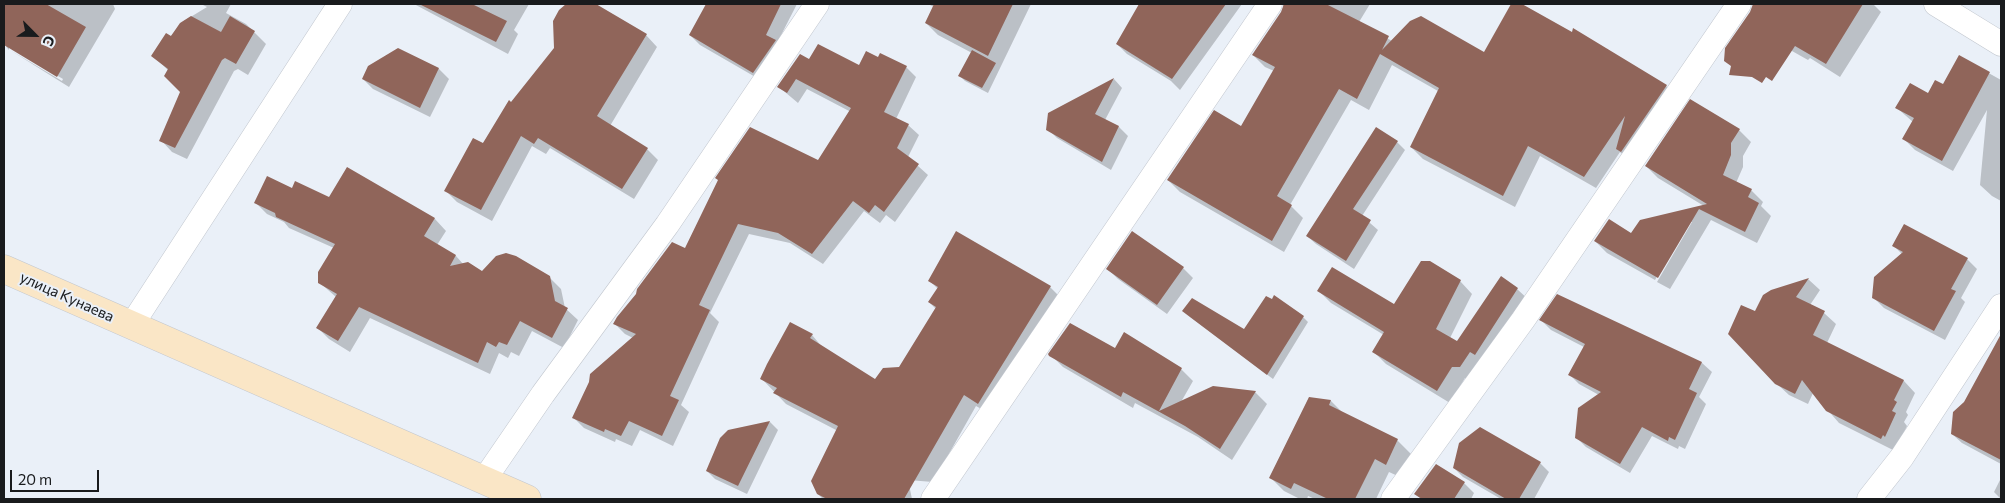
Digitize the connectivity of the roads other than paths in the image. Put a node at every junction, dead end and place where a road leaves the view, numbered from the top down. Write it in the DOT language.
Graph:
graph roads {
  1 [pos="340,4"];
  2 [pos="817,4"];
  3 [pos="1270,4"];
  4 [pos="1739,4"];
  5 [pos="1936,4"];
  6 [pos="2001,44"];
  7 [pos="4,269"];
  8 [pos="2001,306"];
  9 [pos="131,326"];
  10 [pos="484,480"];
  11 [pos="527,499"];
  12 [pos="933,499"];
  13 [pos="1393,499"];
  14 [pos="1869,499"];
  1 -- 9 [label="street"];
  2 -- 10 [label="street"];
  3 -- 12 [label="street"];
  4 -- 13 [label="street"];
  5 -- 6 [label="street"];
  7 -- 9 [label="main road, улица Кунаева"];
  8 -- 14 [label="street"];
  9 -- 10 [label="main road, улица Кунаева"];
  10 -- 11 [label="main road, улица Кунаева"];
}
